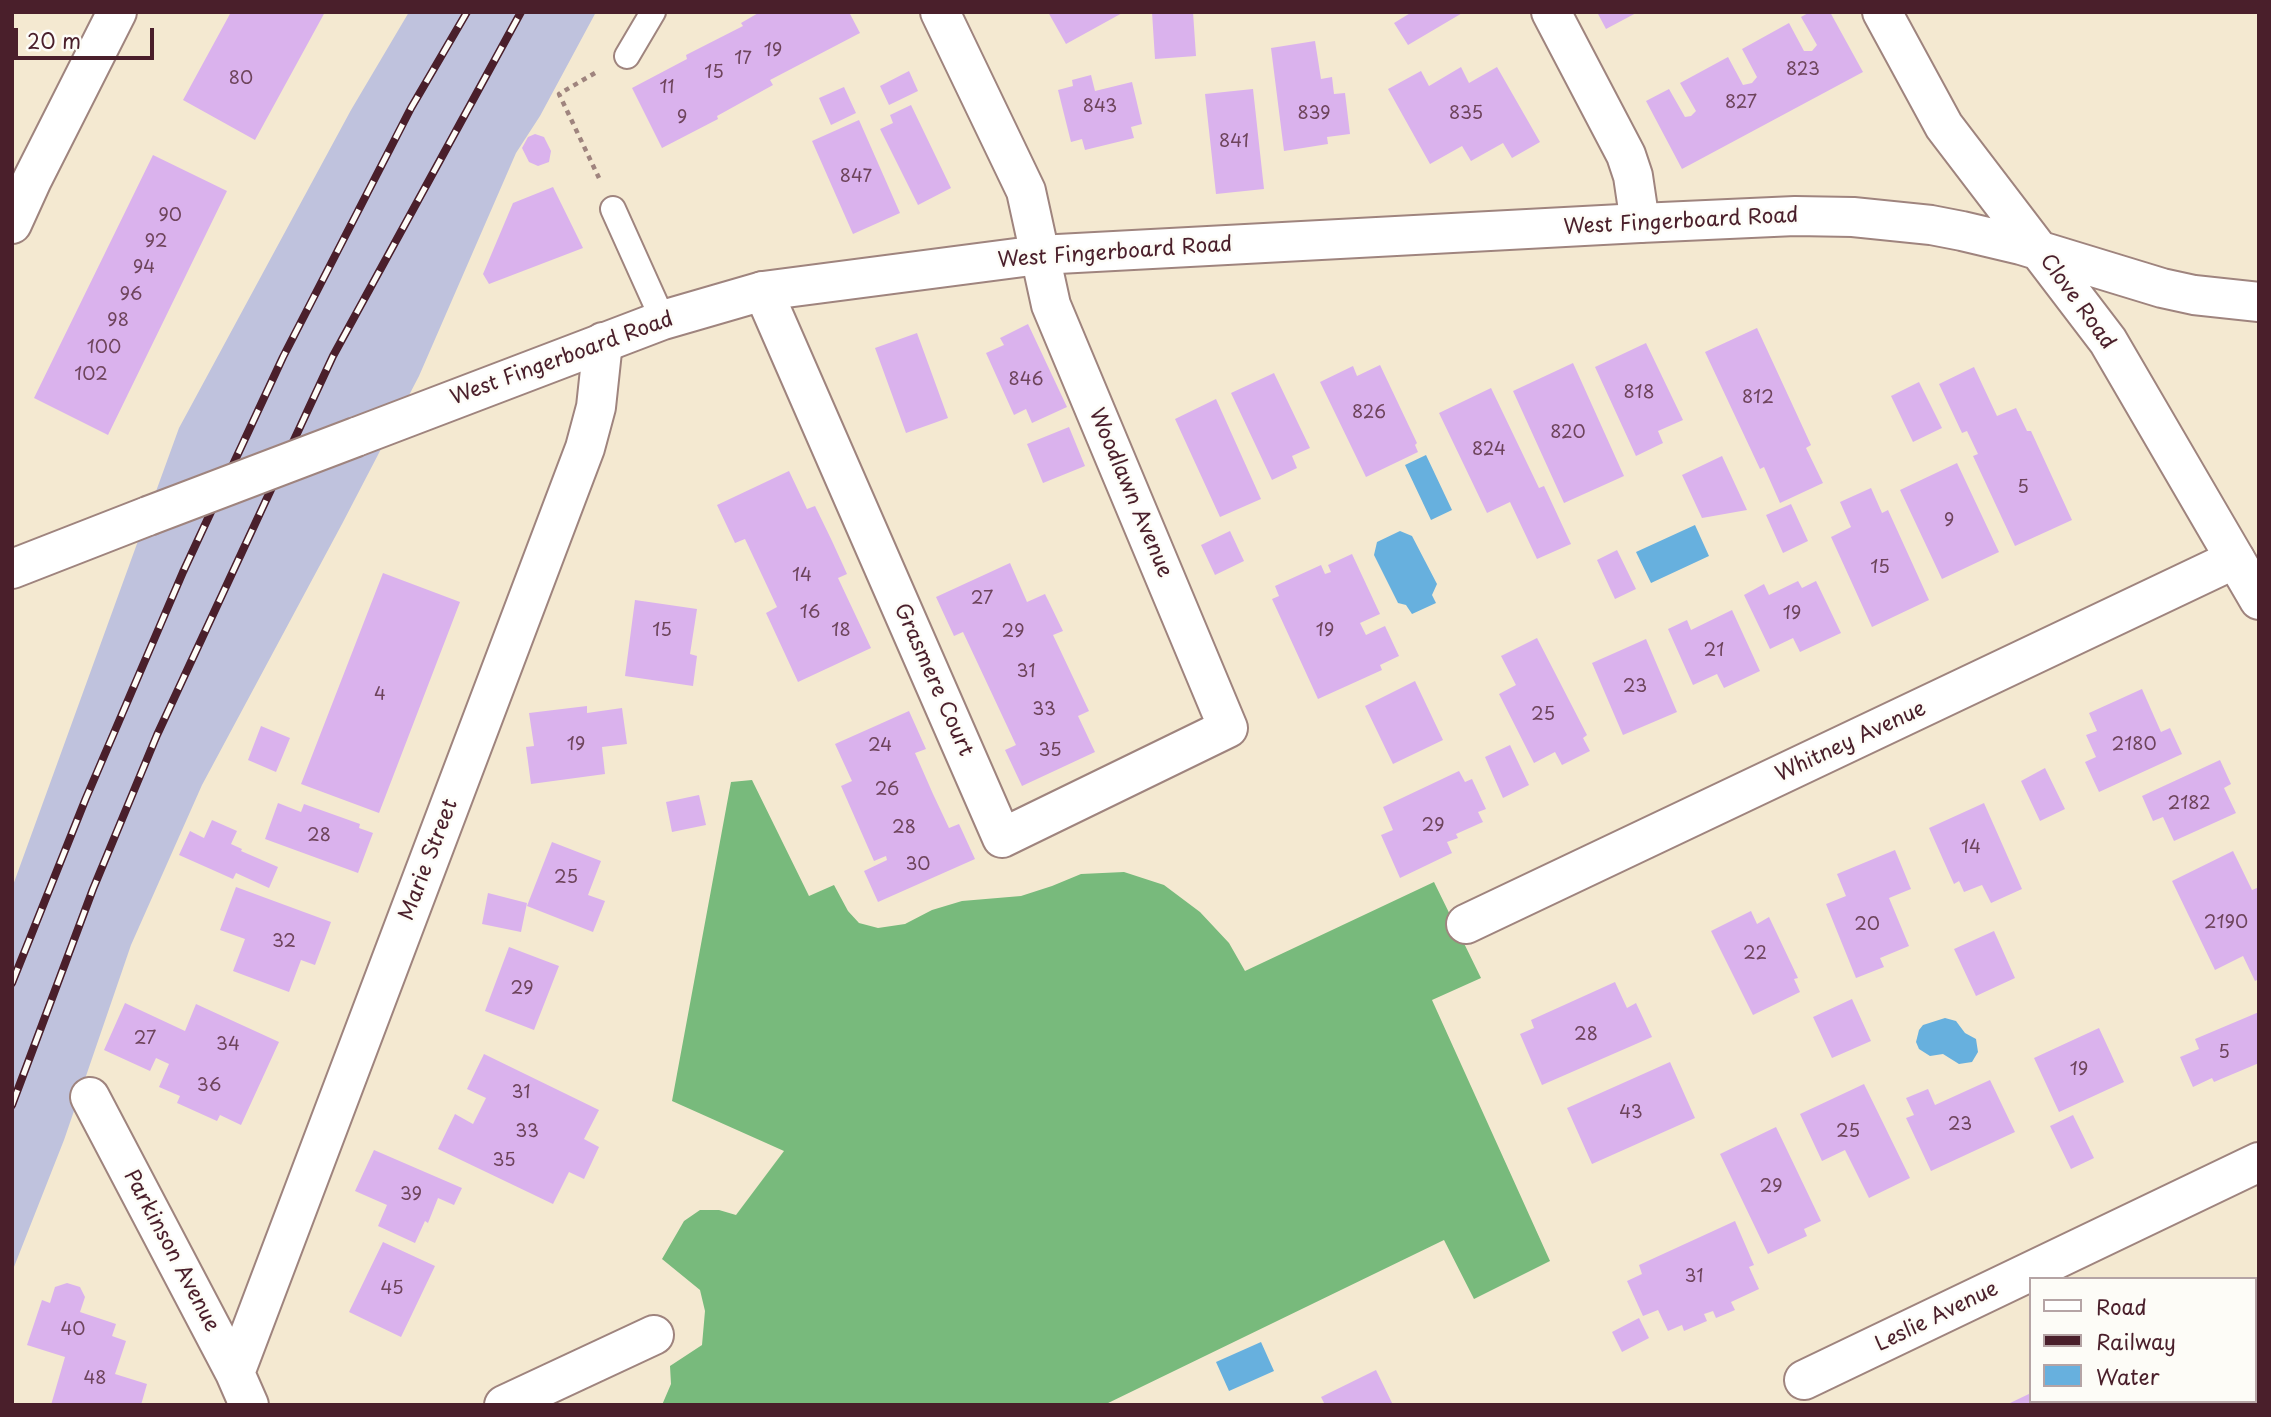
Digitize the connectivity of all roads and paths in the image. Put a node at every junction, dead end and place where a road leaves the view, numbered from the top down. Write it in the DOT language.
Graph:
graph roads {
  1 [pos="117,12"];
  2 [pos="653,12"];
  3 [pos="940,12"];
  4 [pos="1551,12"];
  5 [pos="1882,12"];
  6 [pos="626,56"];
  7 [pos="22,175"];
  8 [pos="613,209"];
  9 [pos="1640,223"];
  10 [pos="12,224"];
  11 [pos="2040,252"];
  12 [pos="1039,256"];
  13 [pos="763,291"];
  14 [pos="2259,302"];
  15 [pos="663,320"];
  16 [pos="603,342"];
  17 [pos="2235,559"];
  18 [pos="12,569"];
  19 [pos="2259,600"];
  20 [pos="1228,728"];
  21 [pos="1466,925"];
  22 [pos="90,1097"];
  23 [pos="2259,1162"];
  24 [pos="654,1335"];
  25 [pos="1804,1380"];
  26 [pos="242,1389"];
  27 [pos="504,1405"];
  1 -- 7 [label="street"];
  2 -- 6 [label="lane"];
  3 -- 12 [label="street, Woodlawn Avenue"];
  4 -- 9 [label="street"];
  5 -- 11 [label="street, Clove Road"];
  6 -- 8 [label="path"];
  7 -- 10 [label="street"];
  8 -- 15 [label="lane"];
  9 -- 11 [label="street, West Fingerboard Road"];
  9 -- 12 [label="street, West Fingerboard Road"];
  11 -- 14 [label="street, West Fingerboard Road"];
  11 -- 17 [label="street, Clove Road"];
  12 -- 13 [label="street, West Fingerboard Road"];
  12 -- 20 [label="street, Woodlawn Avenue"];
  13 -- 15 [label="street, West Fingerboard Road"];
  13 -- 20 [label="street, Grasmere Court"];
  15 -- 16 [label="street, West Fingerboard Road"];
  16 -- 18 [label="street, West Fingerboard Road, bridge"];
  16 -- 26 [label="street, Marie Street"];
  17 -- 19 [label="street, Clove Road"];
  17 -- 21 [label="street, Whitney Avenue"];
  22 -- 26 [label="street, Parkinson Avenue"];
  23 -- 25 [label="street, Leslie Avenue"];
  24 -- 27 [label="street"];
}
